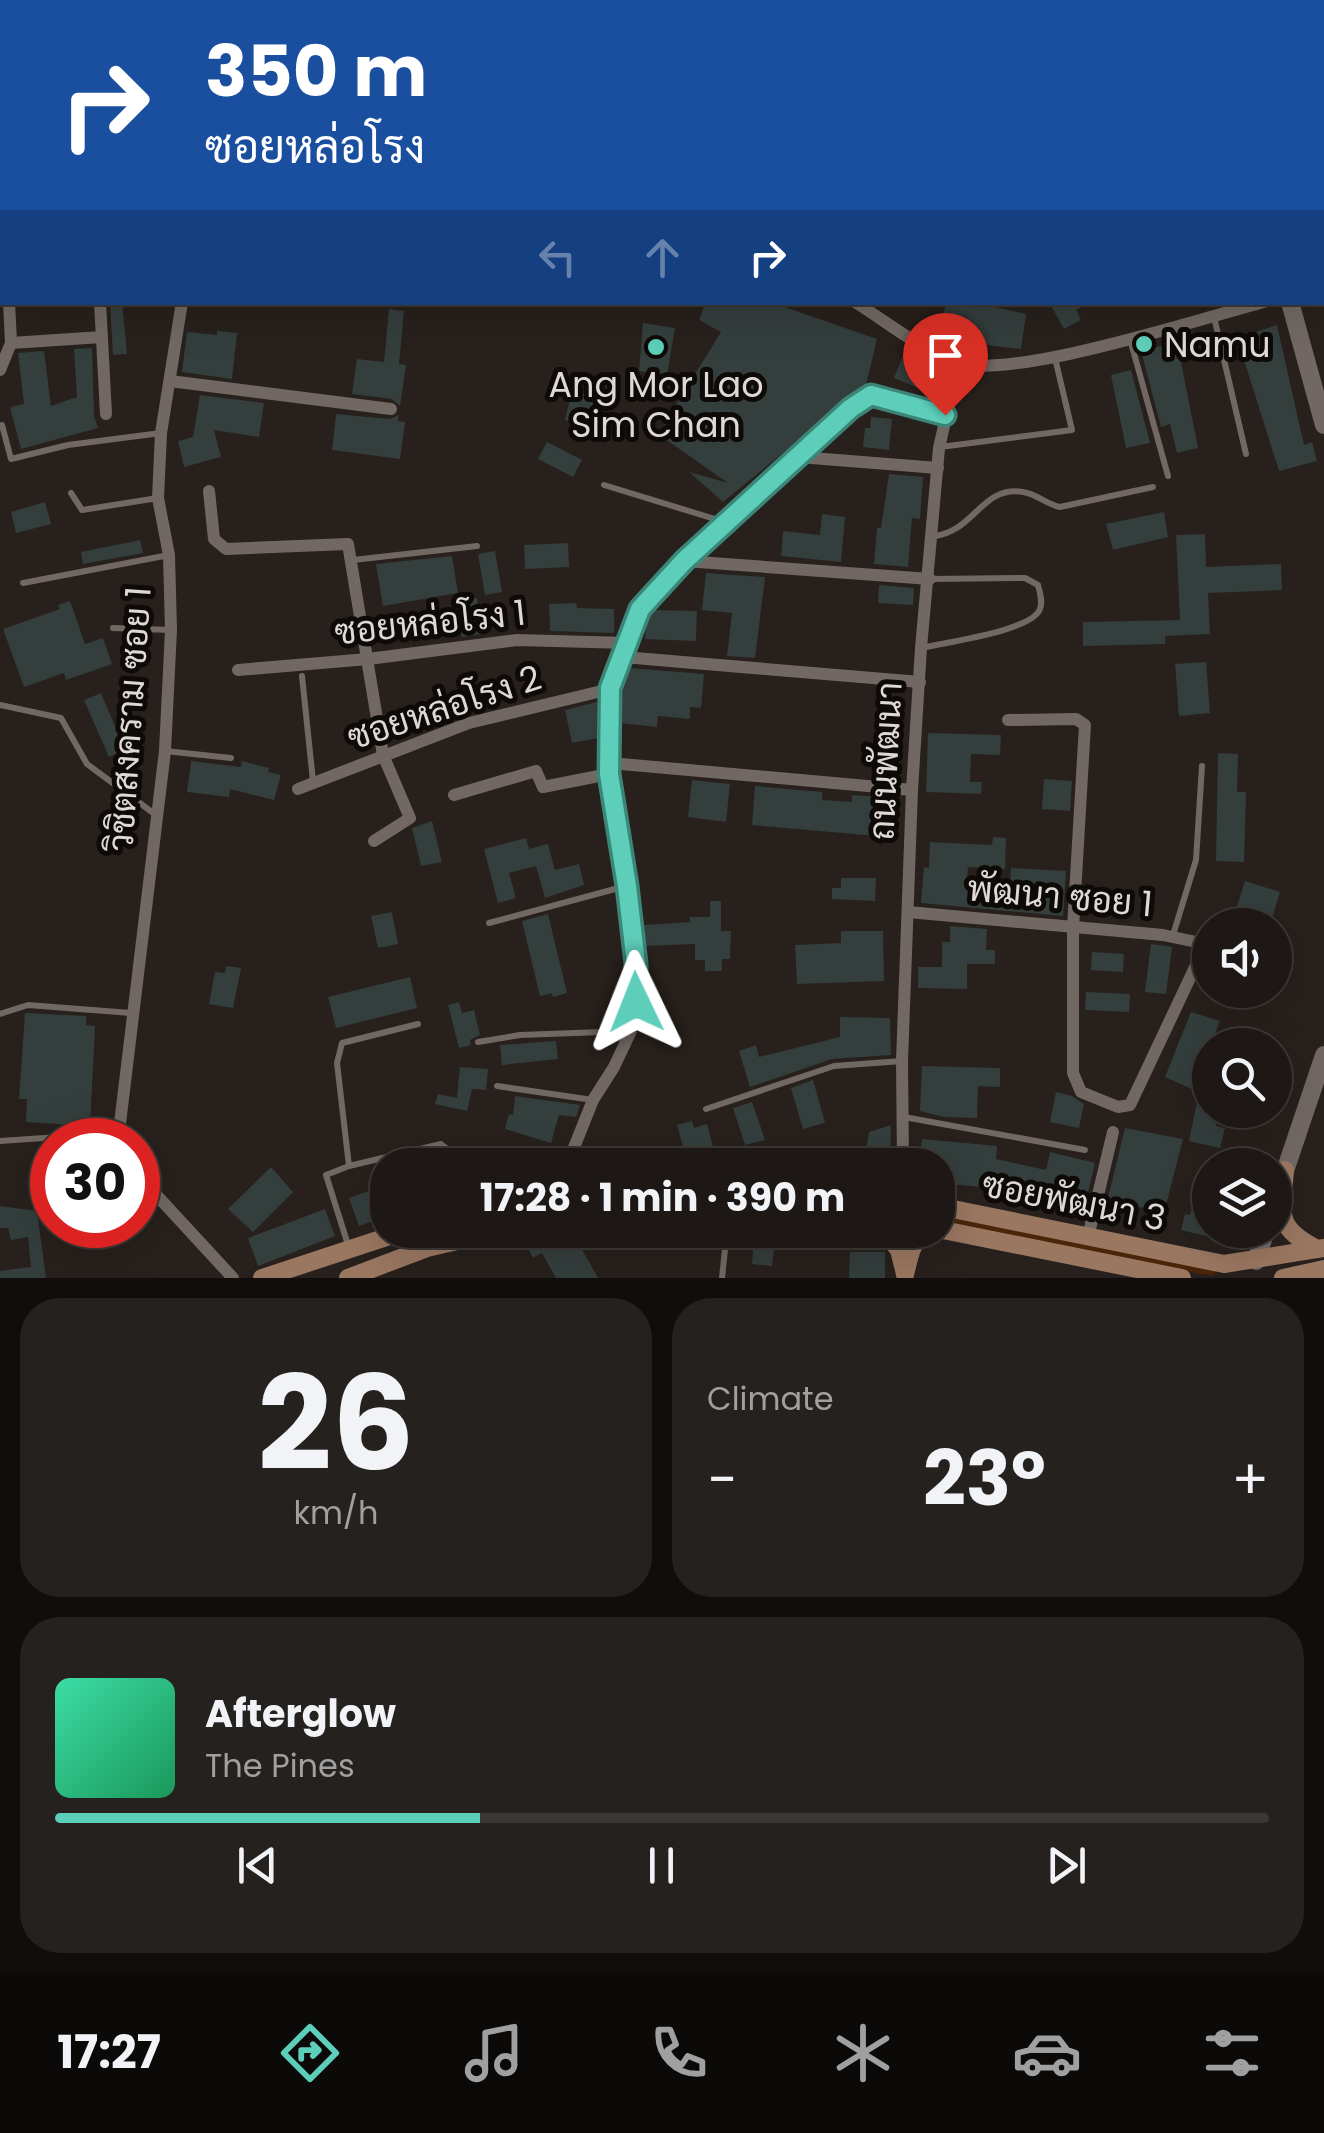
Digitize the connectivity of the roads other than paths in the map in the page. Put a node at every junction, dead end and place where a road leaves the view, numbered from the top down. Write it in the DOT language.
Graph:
graph roads {
  1 [pos="9,305"];
  2 [pos="100,305"];
  3 [pos="182,305"];
  4 [pos="860,305"];
  5 [pos="1253,305"];
  6 [pos="1291,305"];
  7 [pos="1213,316"];
  8 [pos="102,336"];
  9 [pos="1130,338"];
  10 [pos="11,342"];
  11 [pos="1056,358"];
  12 [pos="958,364"];
  13 [pos="0,370"];
  14 [pos="170,381"];
  15 [pos="391,409"];
  16 [pos="106,414"];
  17 [pos="945,415"];
  18 [pos="2,425"];
  19 [pos="1324,425"];
  20 [pos="161,433"];
  21 [pos="939,448"];
  22 [pos="1246,454"];
  23 [pos="799,457"];
  24 [pos="938,468"];
  25 [pos="1168,476"];
  26 [pos="604,485"];
  27 [pos="1152,487"];
  28 [pos="209,490"];
  29 [pos="71,494"];
  30 [pos="158,498"];
  31 [pos="729,523"];
  32 [pos="932,536"];
  33 [pos="477,546"];
  34 [pos="169,555"];
  35 [pos="352,560"];
  36 [pos="684,561"];
  37 [pos="930,578"];
  38 [pos="23,583"];
  39 [pos="113,628"];
  40 [pos="171,630"];
  41 [pos="921,648"];
  42 [pos="625,650"];
  43 [pos="368,659"];
  44 [pos="238,670"];
  45 [pos="302,676"];
  46 [pos="920,682"];
  47 [pos="610,688"];
  48 [pos="0,705"];
  49 [pos="1008,720"];
  50 [pos="165,751"];
  51 [pos="384,755"];
  52 [pos="232,758"];
  53 [pos="1202,766"];
  54 [pos="609,768"];
  55 [pos="313,782"];
  56 [pos="298,789"];
  57 [pos="912,790"];
  58 [pos="454,796"];
  59 [pos="156,814"];
  60 [pos="374,841"];
  61 [pos="627,886"];
  62 [pos="908,912"];
  63 [pos="489,923"];
  64 [pos="1073,928"];
  65 [pos="1173,936"];
  66 [pos="1192,940"];
  67 [pos="1192,978"];
  68 [pos="132,1013"];
  69 [pos="0,1014"];
  70 [pos="418,1024"];
  71 [pos="631,1031"];
  72 [pos="478,1042"];
  73 [pos="1324,1055"];
  74 [pos="902,1061"];
  75 [pos="497,1086"];
  76 [pos="593,1100"];
  77 [pos="706,1110"];
  78 [pos="904,1117"];
  79 [pos="120,1118"];
  80 [pos="1113,1132"];
  81 [pos="30,1140"];
  82 [pos="0,1141"];
  83 [pos="574,1148"];
  84 [pos="904,1148"];
  85 [pos="1292,1149"];
  86 [pos="1085,1150"];
  87 [pos="370,1161"];
  88 [pos="350,1166"];
  89 [pos="160,1199"];
  90 [pos="955,1209"];
  91 [pos="955,1233"];
  92 [pos="1292,1236"];
  93 [pos="1088,1237"];
  94 [pos="370,1242"];
  95 [pos="427,1248"];
  96 [pos="725,1248"];
  97 [pos="898,1248"];
  98 [pos="904,1248"];
  99 [pos="914,1248"];
  100 [pos="350,1249"];
  101 [pos="1321,1249"];
  102 [pos="1254,1270"];
  103 [pos="1309,1273"];
  104 [pos="905,1276"];
  105 [pos="233,1278"];
  106 [pos="262,1278"];
  107 [pos="348,1278"];
  108 [pos="722,1278"];
  109 [pos="1182,1278"];
  110 [pos="1282,1278"];
  1 -- 10 [label="street"];
  2 -- 8 [label="street"];
  3 -- 14 [label="street, วิชิตสงคราม ซอย 1"];
  4 -- 12 [label="street"];
  5 -- 7 [label="street"];
  6 -- 19 [label="street"];
  7 -- 9 [label="street"];
  7 -- 22 [label="lane"];
  8 -- 10 [label="street"];
  8 -- 16 [label="street"];
  9 -- 11 [label="street"];
  9 -- 25 [label="lane"];
  10 -- 13 [label="street"];
  11 -- 12 [label="street"];
  11 -- 21 [label="lane"];
  12 -- 17 [label="street, ถนนพัฒนา"];
  14 -- 15 [label="street"];
  14 -- 20 [label="street, วิชิตสงคราม ซอย 1"];
  17 -- 21 [label="street, ถนนพัฒนา"];
  17 -- 23 [label="street"];
  18 -- 20 [label="lane"];
  20 -- 30 [label="street, วิชิตสงคราม ซอย 1"];
  21 -- 24 [label="street, ถนนพัฒนา"];
  23 -- 24 [label="street"];
  23 -- 31 [label="street"];
  24 -- 32 [label="street, ถนนพัฒนา"];
  26 -- 31 [label="lane"];
  27 -- 32 [label="lane"];
  28 -- 35 [label="street"];
  29 -- 30 [label="lane"];
  30 -- 34 [label="street, วิชิตสงคราม ซอย 1"];
  31 -- 36 [label="street"];
  32 -- 37 [label="street, ถนนพัฒนา"];
  33 -- 35 [label="lane"];
  34 -- 38 [label="lane"];
  34 -- 40 [label="street, วิชิตสงคราม ซอย 1"];
  35 -- 43 [label="street"];
  36 -- 37 [label="street"];
  36 -- 42 [label="street"];
  37 -- 41 [label="street, ถนนพัฒนา"];
  37 -- 41 [label="lane"];
  39 -- 40 [label="lane"];
  40 -- 50 [label="street, วิชิตสงคราม ซอย 1"];
  41 -- 46 [label="street, ถนนพัฒนา"];
  42 -- 43 [label="street, ซอยหล่อโรง 1"];
  42 -- 46 [label="street, ซอยหล่อโรง 1"];
  42 -- 47 [label="street"];
  43 -- 44 [label="street, ซอยหล่อโรง 1"];
  43 -- 51 [label="street"];
  45 -- 55 [label="lane"];
  46 -- 57 [label="street, ถนนพัฒนา"];
  47 -- 51 [label="street, ซอยหล่อโรง 2"];
  47 -- 54 [label="street"];
  48 -- 59 [label="lane"];
  49 -- 64 [label="street"];
  50 -- 52 [label="lane"];
  50 -- 59 [label="street, วิชิตสงคราม ซอย 1"];
  51 -- 55 [label="street, ซอยหล่อโรง 2"];
  51 -- 60 [label="street"];
  53 -- 65 [label="lane"];
  54 -- 57 [label="street"];
  54 -- 58 [label="street"];
  54 -- 61 [label="street"];
  55 -- 56 [label="street, ซอยหล่อโรง 2"];
  57 -- 62 [label="street, ถนนพัฒนา"];
  59 -- 68 [label="street, วิชิตสงคราม ซอย 1"];
  61 -- 63 [label="lane"];
  61 -- 71 [label="street"];
  62 -- 64 [label="street, พัฒนา ซอย 1"];
  62 -- 74 [label="street, ถนนพัฒนา"];
  64 -- 65 [label="street, พัฒนา ซอย 1"];
  64 -- 67 [label="street"];
  65 -- 66 [label="street, พัฒนา ซอย 1"];
  68 -- 69 [label="lane"];
  68 -- 79 [label="street, วิชิตสงคราม ซอย 1"];
  70 -- 88 [label="lane"];
  71 -- 72 [label="lane"];
  71 -- 76 [label="street"];
  73 -- 85 [label="street"];
  74 -- 77 [label="lane"];
  74 -- 78 [label="street, ถนนพัฒนา"];
  75 -- 76 [label="lane"];
  76 -- 83 [label="street"];
  78 -- 84 [label="street, ถนนพัฒนา"];
  78 -- 86 [label="lane"];
  80 -- 93 [label="street"];
  81 -- 82 [label="lane"];
  87 -- 88 [label="lane"];
  88 -- 100 [label="lane"];
  89 -- 105 [label="street"];
  90 -- 93 [label="main road, ซอยพัฒนา 3"];
  91 -- 109 [label="main road, ซอยพัฒนา 3"];
  92 -- 101 [label="main road"];
  93 -- 102 [label="main road, ซอยพัฒนา 3"];
  94 -- 100 [label="main road"];
  95 -- 107 [label="main road"];
  96 -- 108 [label="lane"];
  97 -- 104 [label="main road"];
  98 -- 104 [label="street"];
  99 -- 104 [label="main road"];
  100 -- 106 [label="main road"];
  101 -- 102 [label="main road, ซอยพัฒนา 3"];
  103 -- 110 [label="main road"];
}
